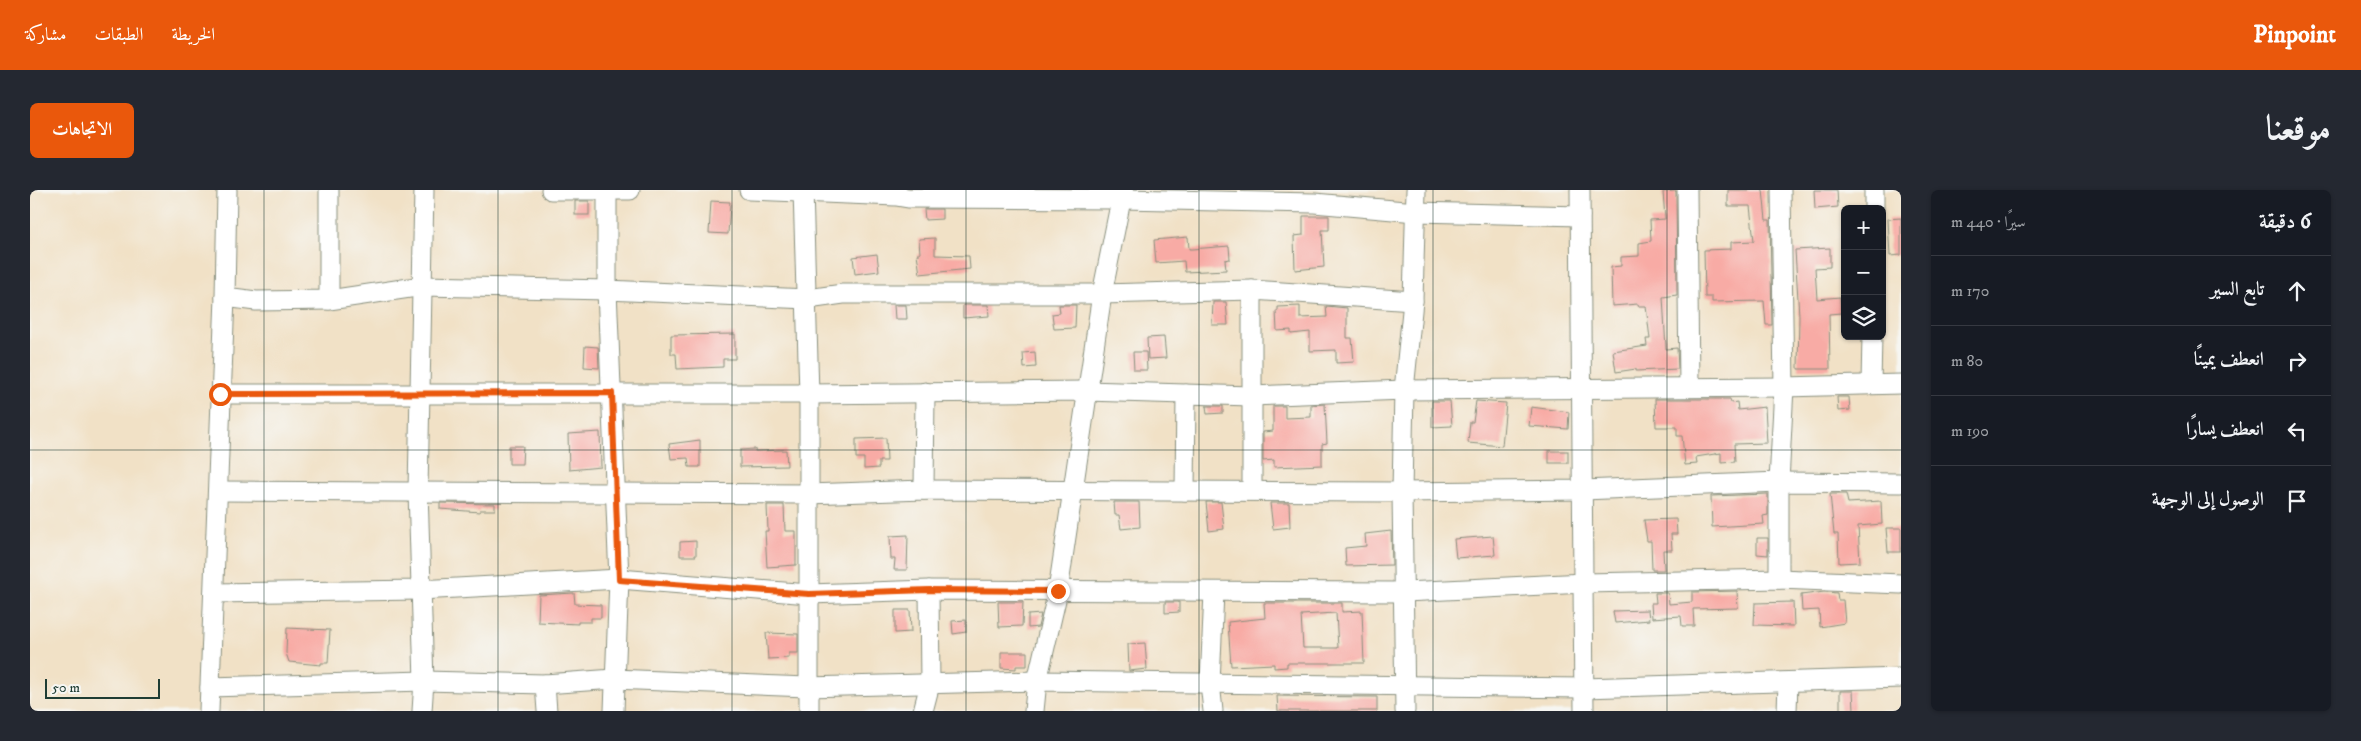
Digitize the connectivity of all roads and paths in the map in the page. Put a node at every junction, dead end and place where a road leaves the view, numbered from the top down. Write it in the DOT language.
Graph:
graph roads {
  1 [pos="227,190"];
  2 [pos="329,190"];
  3 [pos="424,190"];
  4 [pos="551,190"];
  5 [pos="630,190"];
  6 [pos="749,190"];
  7 [pos="1416,190"];
  8 [pos="1580,190"];
  9 [pos="1687,190"];
  10 [pos="1781,190"];
  11 [pos="1874,190"];
  12 [pos="607,191"];
  13 [pos="803,191"];
  14 [pos="896,193"];
  15 [pos="1122,194"];
  16 [pos="1210,196"];
  17 [pos="1315,197"];
  18 [pos="1874,205"];
  19 [pos="1416,212"];
  20 [pos="1580,216"];
  21 [pos="423,286"];
  22 [pos="606,290"];
  23 [pos="1252,290"];
  24 [pos="1102,294"];
  25 [pos="225,297"];
  26 [pos="808,299"];
  27 [pos="329,300"];
  28 [pos="1413,301"];
  29 [pos="1872,340"];
  30 [pos="1871,384"];
  31 [pos="1901,384"];
  32 [pos="1690,387"];
  33 [pos="1784,387"];
  34 [pos="1582,388"];
  35 [pos="1404,390"];
  36 [pos="1086,391"];
  37 [pos="925,392"];
  38 [pos="612,393"];
  39 [pos="220,394"];
  40 [pos="419,394"];
  41 [pos="809,394"];
  42 [pos="1186,394"];
  43 [pos="1250,396"];
  44 [pos="1778,482"];
  45 [pos="1901,483"];
  46 [pos="924,490"];
  47 [pos="1073,490"];
  48 [pos="1252,490"];
  49 [pos="1583,490"];
  50 [pos="218,491"];
  51 [pos="418,491"];
  52 [pos="616,491"];
  53 [pos="1185,491"];
  54 [pos="1402,492"];
  55 [pos="808,494"];
  56 [pos="1779,579"];
  57 [pos="619,580"];
  58 [pos="1585,583"];
  59 [pos="1901,584"];
  60 [pos="420,590"];
  61 [pos="929,590"];
  62 [pos="1058,591"];
  63 [pos="1214,592"];
  64 [pos="1405,592"];
  65 [pos="214,593"];
  66 [pos="809,594"];
  67 [pos="1901,678"];
  68 [pos="614,679"];
  69 [pos="424,680"];
  70 [pos="1037,681"];
  71 [pos="1210,683"];
  72 [pos="1788,683"];
  73 [pos="545,684"];
  74 [pos="930,684"];
  75 [pos="1406,685"];
  76 [pos="210,687"];
  77 [pos="807,687"];
  78 [pos="1584,688"];
  79 [pos="210,711"];
  80 [pos="422,711"];
  81 [pos="547,711"];
  82 [pos="614,711"];
  83 [pos="809,711"];
  84 [pos="923,711"];
  85 [pos="1034,711"];
  86 [pos="1213,711"];
  87 [pos="1405,711"];
  88 [pos="1584,711"];
  89 [pos="1787,711"];
  1 -- 25 [label="street"];
  2 -- 27 [label="street"];
  3 -- 21 [label="street"];
  4 -- 12 [label="street"];
  5 -- 12 [label="street"];
  6 -- 13 [label="street"];
  7 -- 19 [label="street"];
  8 -- 20 [label="street"];
  9 -- 32 [label="street"];
  10 -- 33 [label="street"];
  11 -- 18 [label="street"];
  12 -- 22 [label="street"];
  13 -- 14 [label="street"];
  13 -- 26 [label="street"];
  14 -- 15 [label="street"];
  15 -- 16 [label="street"];
  15 -- 24 [label="street"];
  16 -- 17 [label="street"];
  17 -- 19 [label="street"];
  19 -- 20 [label="street"];
  19 -- 28 [label="street"];
  20 -- 34 [label="street"];
  21 -- 22 [label="street"];
  21 -- 27 [label="street"];
  21 -- 40 [label="street"];
  22 -- 26 [label="street"];
  22 -- 38 [label="street"];
  23 -- 24 [label="street"];
  23 -- 28 [label="street"];
  23 -- 43 [label="street"];
  24 -- 26 [label="street"];
  24 -- 36 [label="street"];
  25 -- 27 [label="street"];
  25 -- 39 [label="street"];
  26 -- 41 [label="street"];
  28 -- 35 [label="street"];
  29 -- 30 [label="street"];
  30 -- 31 [label="street"];
  30 -- 33 [label="street"];
  32 -- 33 [label="street"];
  32 -- 34 [label="street"];
  33 -- 44 [label="street"];
  34 -- 35 [label="street"];
  34 -- 49 [label="street"];
  35 -- 43 [label="street"];
  35 -- 54 [label="street"];
  36 -- 37 [label="street"];
  36 -- 42 [label="street"];
  36 -- 47 [label="street"];
  37 -- 41 [label="street"];
  37 -- 46 [label="street"];
  38 -- 40 [label="street"];
  38 -- 41 [label="street"];
  38 -- 52 [label="street"];
  39 -- 40 [label="street"];
  39 -- 50 [label="street"];
  40 -- 51 [label="street"];
  41 -- 55 [label="street"];
  42 -- 43 [label="street"];
  42 -- 53 [label="street"];
  43 -- 48 [label="street"];
  44 -- 45 [label="street"];
  44 -- 49 [label="street"];
  44 -- 56 [label="street"];
  46 -- 47 [label="street"];
  46 -- 55 [label="street"];
  47 -- 53 [label="street"];
  47 -- 62 [label="street"];
  48 -- 53 [label="street"];
  48 -- 54 [label="street"];
  49 -- 54 [label="street"];
  49 -- 58 [label="street"];
  50 -- 51 [label="street"];
  50 -- 65 [label="street"];
  51 -- 52 [label="street"];
  51 -- 60 [label="street"];
  52 -- 55 [label="street"];
  52 -- 57 [label="street"];
  54 -- 64 [label="street"];
  55 -- 66 [label="street"];
  56 -- 58 [label="street"];
  56 -- 59 [label="street"];
  57 -- 60 [label="street"];
  57 -- 66 [label="street"];
  57 -- 68 [label="street"];
  58 -- 64 [label="street"];
  58 -- 78 [label="street"];
  60 -- 65 [label="street"];
  60 -- 69 [label="street"];
  61 -- 62 [label="street"];
  61 -- 66 [label="street"];
  61 -- 74 [label="street"];
  62 -- 63 [label="street"];
  62 -- 70 [label="street"];
  63 -- 64 [label="street"];
  63 -- 71 [label="street"];
  64 -- 75 [label="street"];
  65 -- 76 [label="street"];
  66 -- 77 [label="street"];
  67 -- 72 [label="street"];
  68 -- 73 [label="street"];
  68 -- 77 [label="street"];
  68 -- 82 [label="street"];
  69 -- 73 [label="street"];
  69 -- 76 [label="street"];
  69 -- 80 [label="street"];
  70 -- 71 [label="street"];
  70 -- 74 [label="street"];
  70 -- 85 [label="street"];
  71 -- 75 [label="street"];
  71 -- 86 [label="street"];
  72 -- 78 [label="street"];
  72 -- 89 [label="street"];
  73 -- 81 [label="street"];
  74 -- 77 [label="street"];
  74 -- 84 [label="street"];
  75 -- 78 [label="street"];
  75 -- 87 [label="street"];
  76 -- 79 [label="street"];
  77 -- 83 [label="street"];
  78 -- 88 [label="street"];
}
